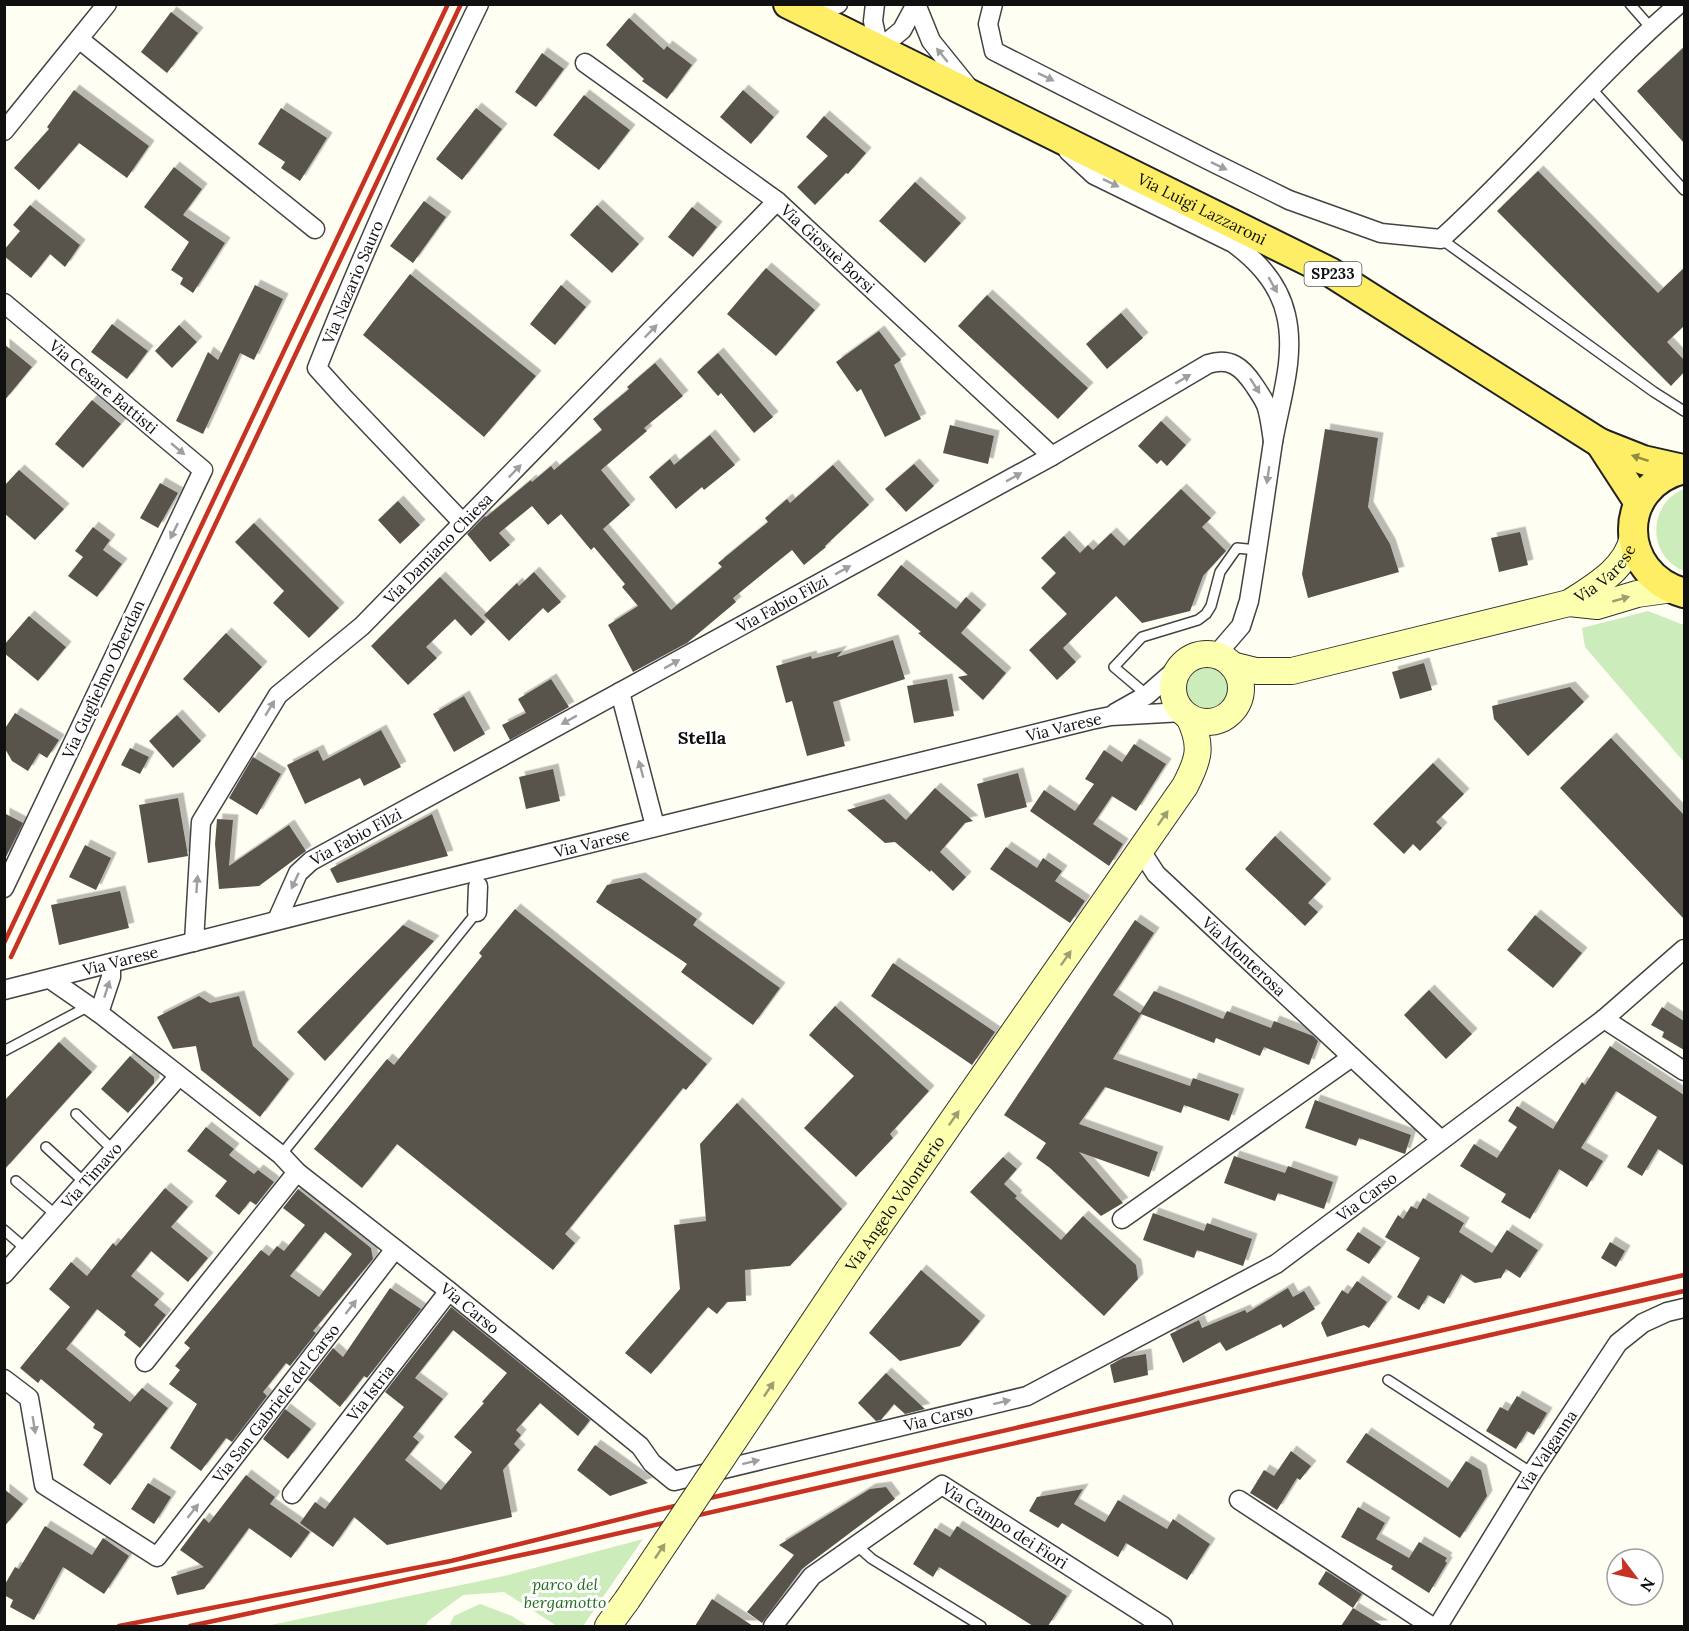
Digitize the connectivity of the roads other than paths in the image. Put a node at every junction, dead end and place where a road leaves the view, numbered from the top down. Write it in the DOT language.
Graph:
graph roads {
  1 [pos="107,4"];
  2 [pos="479,4"];
  3 [pos="838,4"];
  4 [pos="875,4"];
  5 [pos="916,4"];
  6 [pos="993,4"];
  7 [pos="1630,4"];
  8 [pos="1679,4"];
  9 [pos="797,9"];
  10 [pos="1651,28"];
  11 [pos="80,39"];
  12 [pos="879,49"];
  13 [pos="585,63"];
  14 [pos="1590,87"];
  15 [pos="977,99"];
  16 [pos="4,131"];
  17 [pos="1049,134"];
  18 [pos="1684,189"];
  19 [pos="777,201"];
  20 [pos="315,229"];
  21 [pos="1441,239"];
  22 [pos="4,303"];
  23 [pos="1684,411"];
  24 [pos="1273,441"];
  25 [pos="1600,443"];
  26 [pos="1052,456"];
  27 [pos="1684,469"];
  28 [pos="203,470"];
  29 [pos="1639,503"];
  30 [pos="464,523"];
  31 [pos="1633,537"];
  32 [pos="1257,550"];
  33 [pos="1678,591"];
  34 [pos="1569,603"];
  35 [pos="1224,660"];
  36 [pos="1179,667"];
  37 [pos="1292,671"];
  38 [pos="620,692"];
  39 [pos="1147,695"];
  40 [pos="1230,712"];
  41 [pos="1186,714"];
  42 [pos="1111,716"];
  43 [pos="1185,786"];
  44 [pos="656,826"];
  45 [pos="1141,851"];
  46 [pos="478,886"];
  47 [pos="4,888"];
  48 [pos="477,912"];
  49 [pos="277,920"];
  50 [pos="194,942"];
  51 [pos="1684,950"];
  52 [pos="111,964"];
  53 [pos="50,979"];
  54 [pos="4,990"];
  55 [pos="94,1010"];
  56 [pos="1604,1019"];
  57 [pos="4,1051"];
  58 [pos="1352,1057"];
  59 [pos="1684,1071"];
  60 [pos="179,1076"];
  61 [pos="76,1114"];
  62 [pos="1441,1140"];
  63 [pos="46,1147"];
  64 [pos="112,1150"];
  65 [pos="281,1155"];
  66 [pos="297,1172"];
  67 [pos="16,1181"];
  68 [pos="84,1182"];
  69 [pos="56,1215"];
  70 [pos="1122,1219"];
  71 [pos="4,1230"];
  72 [pos="26,1249"];
  73 [pos="395,1249"];
  74 [pos="4,1274"];
  75 [pos="449,1291"];
  76 [pos="1684,1308"];
  77 [pos="145,1362"];
  78 [pos="4,1379"];
  79 [pos="1388,1380"];
  80 [pos="1532,1473"];
  81 [pos="292,1494"];
  82 [pos="1239,1500"];
  83 [pos="856,1545"];
  84 [pos="609,1626"];
  85 [pos="773,1626"];
  86 [pos="981,1626"];
  87 [pos="1163,1626"];
  88 [pos="1431,1626"];
  89 [pos="1438,1626"];
  1 -- 11 [label="street"];
  2 -- 30 [label="street, Via Nazario Sauro"];
  3 -- 9 [label="street"];
  4 -- 12 [label="street"];
  5 -- 12 [label="street"];
  15 -- 5 [label="street, one-way"];
  6 -- 21 [label="street, one-way"];
  7 -- 10 [label="lane"];
  8 -- 10 [label="street"];
  9 -- 12 [label="main road, Via Luigi Lazzaroni / SP233"];
  10 -- 14 [label="street"];
  11 -- 16 [label="street"];
  11 -- 20 [label="street"];
  12 -- 15 [label="main road, Via Luigi Lazzaroni / SP233"];
  13 -- 19 [label="street, Via Giosuè Borsi"];
  14 -- 18 [label="lane"];
  14 -- 21 [label="street"];
  15 -- 17 [label="main road, Via Luigi Lazzaroni / SP233"];
  17 -- 24 [label="street, one-way"];
  17 -- 25 [label="main road, Via Luigi Lazzaroni / SP233"];
  19 -- 26 [label="street, Via Giosuè Borsi"];
  30 -- 19 [label="street, Via Damiano Chiesa, one-way"];
  21 -- 23 [label="lane"];
  22 -- 28 [label="street, Via Cesare Battisti, one-way"];
  26 -- 24 [label="street, Via Fabio Filzi, one-way"];
  24 -- 32 [label="street, one-way"];
  27 -- 25 [label="main road, Via Luigi Lazzaroni / SP233, one-way"];
  25 -- 29 [label="main road, Via Luigi Lazzaroni / SP233"];
  38 -- 26 [label="street, Via Fabio Filzi, one-way"];
  27 -- 29 [label="main road, SP233"];
  28 -- 47 [label="street, Via Guglielmo Oberdan, one-way"];
  29 -- 31 [label="main road"];
  50 -- 30 [label="street, Via Damiano Chiesa, one-way"];
  31 -- 33 [label="main road"];
  31 -- 34 [label="street, Via Varese"];
  32 -- 35 [label="street"];
  32 -- 39 [label="lane"];
  34 -- 33 [label="street, Via Varese, one-way"];
  34 -- 37 [label="street, Via Varese"];
  35 -- 36 [label="street"];
  35 -- 37 [label="street, Via Varese"];
  35 -- 40 [label="street"];
  36 -- 39 [label="street"];
  36 -- 41 [label="street"];
  37 -- 40 [label="street, Via Varese"];
  44 -- 38 [label="street, one-way"];
  38 -- 49 [label="street, Via Fabio Filzi, one-way"];
  39 -- 42 [label="street"];
  40 -- 41 [label="street"];
  40 -- 43 [label="street, Via Angelo Volonterio"];
  41 -- 42 [label="street, Via Varese"];
  41 -- 43 [label="street, Via Angelo Volonterio"];
  42 -- 44 [label="street, Via Varese"];
  45 -- 43 [label="street, Via Angelo Volonterio, one-way"];
  44 -- 49 [label="street, Via Varese"];
  45 -- 58 [label="street, Via Monterosa"];
  84 -- 45 [label="street, Via Angelo Volonterio, one-way, bridge"];
  46 -- 48 [label="street"];
  48 -- 65 [label="lane"];
  49 -- 50 [label="street, Via Varese"];
  50 -- 52 [label="street, Via Varese"];
  51 -- 56 [label="street, Via Carso"];
  52 -- 53 [label="street, Via Varese"];
  55 -- 52 [label="street, one-way"];
  53 -- 54 [label="street, Via Varese"];
  53 -- 55 [label="street, Via Carso"];
  55 -- 57 [label="lane"];
  55 -- 60 [label="street, Via Carso"];
  56 -- 59 [label="street"];
  56 -- 62 [label="street, Via Carso"];
  58 -- 62 [label="street, Via Monterosa"];
  58 -- 70 [label="street"];
  60 -- 64 [label="street, Via Timavo"];
  60 -- 65 [label="street, Via Carso"];
  61 -- 64 [label="lane"];
  75 -- 62 [label="street, Via Carso, one-way"];
  63 -- 68 [label="lane"];
  64 -- 68 [label="street, Via Timavo"];
  65 -- 66 [label="street, Via Carso"];
  66 -- 73 [label="street, Via Carso"];
  66 -- 77 [label="street"];
  67 -- 69 [label="lane"];
  68 -- 69 [label="street, Via Timavo"];
  69 -- 72 [label="street, Via Timavo"];
  71 -- 72 [label="lane"];
  72 -- 74 [label="street, Via Timavo"];
  73 -- 75 [label="street, Via Carso"];
  78 -- 73 [label="street, Via San Gabriele del Carso, one-way"];
  75 -- 81 [label="street, Via Istria"];
  76 -- 80 [label="street, Via Valganna"];
  79 -- 80 [label="lane"];
  80 -- 89 [label="street, Via Valganna"];
  82 -- 88 [label="street"];
  83 -- 85 [label="street, Via Campo dei Fiori"];
  83 -- 86 [label="lane"];
  83 -- 87 [label="street, Via Campo dei Fiori"];
}
